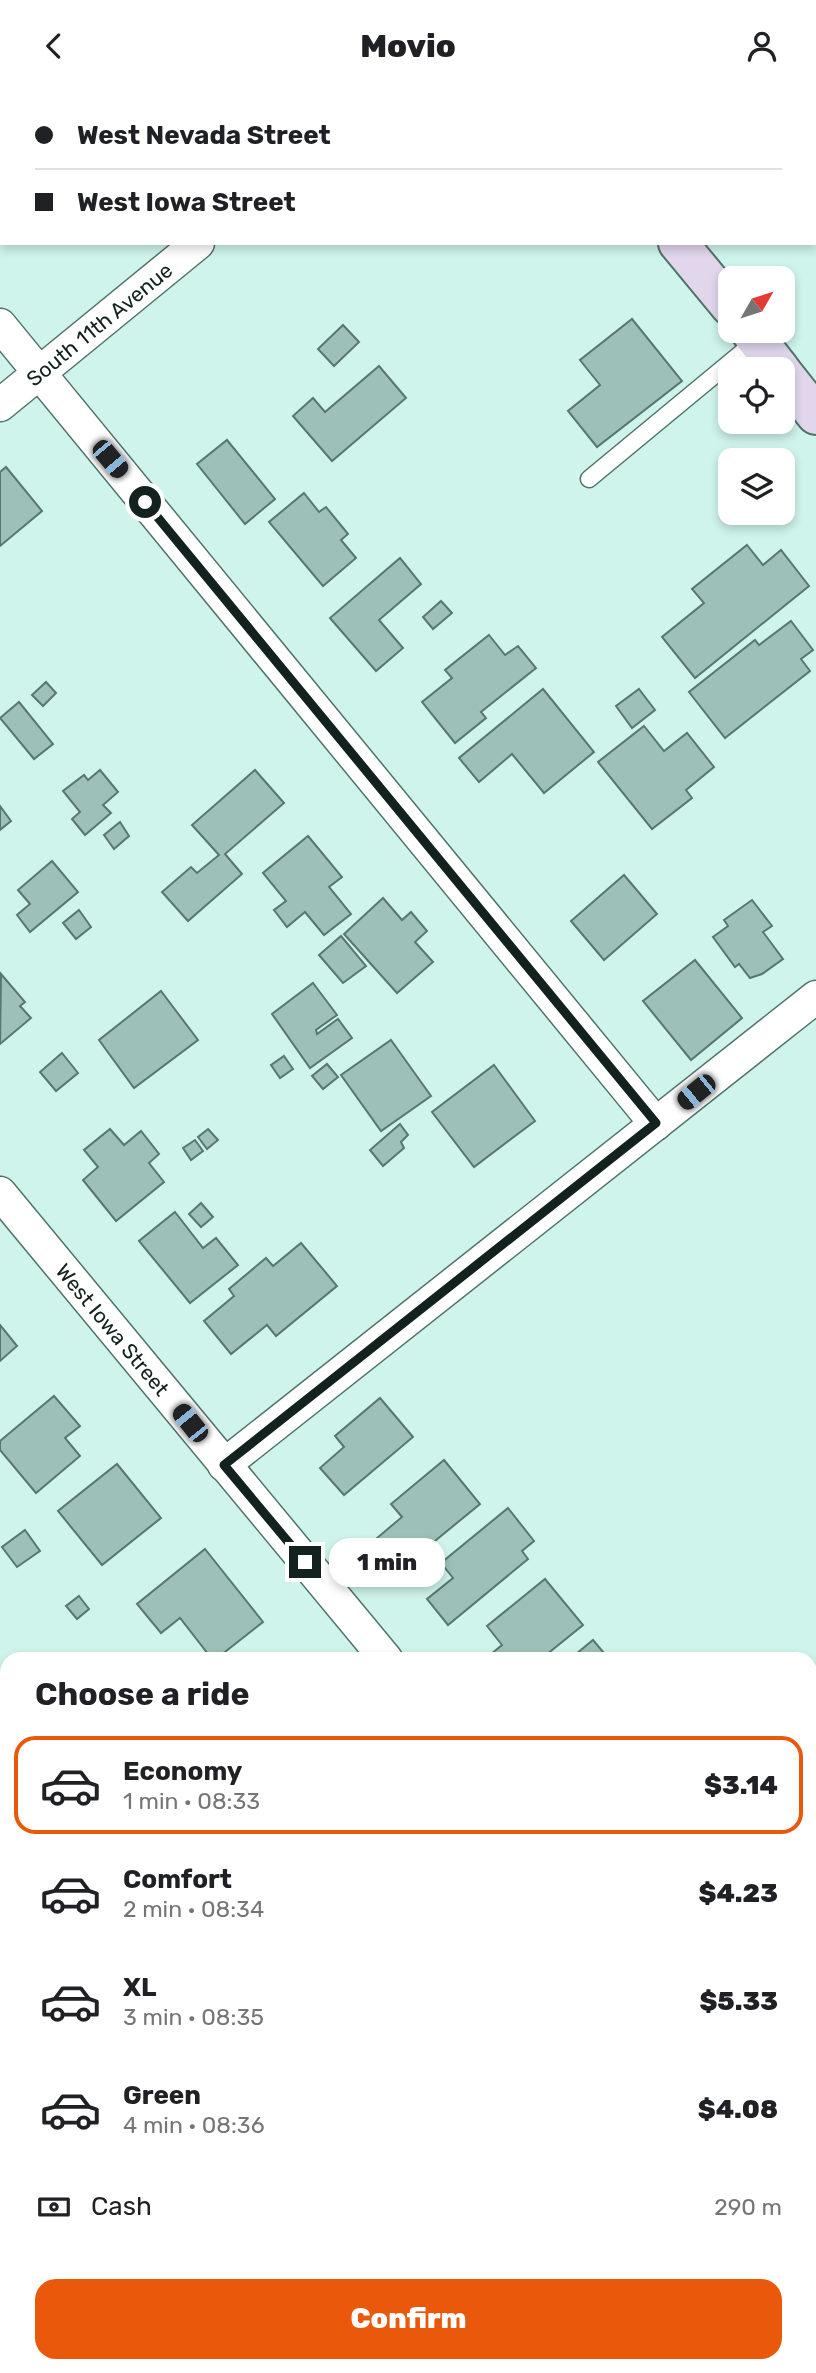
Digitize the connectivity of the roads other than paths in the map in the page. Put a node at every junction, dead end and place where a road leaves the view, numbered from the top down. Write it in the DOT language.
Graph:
graph roads {
  1 [pos="196,245"];
  2 [pos="680,245"];
  3 [pos="718,291"];
  4 [pos="0,325"];
  5 [pos="767,353"];
  6 [pos="40,373"];
  7 [pos="0,405"];
  8 [pos="816,415"];
  9 [pos="590,479"];
  10 [pos="816,997"];
  11 [pos="656,1123"];
  12 [pos="0,1193"];
  13 [pos="224,1465"];
  14 [pos="380,1652"];
  1 -- 6 [label="street, South 11th Avenue"];
  2 -- 3 [label="main road"];
  4 -- 6 [label="street"];
  5 -- 8 [label="main road"];
  5 -- 9 [label="lane"];
  6 -- 7 [label="street, South 11th Avenue"];
  6 -- 11 [label="street"];
  10 -- 11 [label="street"];
  11 -- 13 [label="street"];
  12 -- 13 [label="street, West Iowa Street"];
  13 -- 14 [label="street, West Iowa Street"];
}
